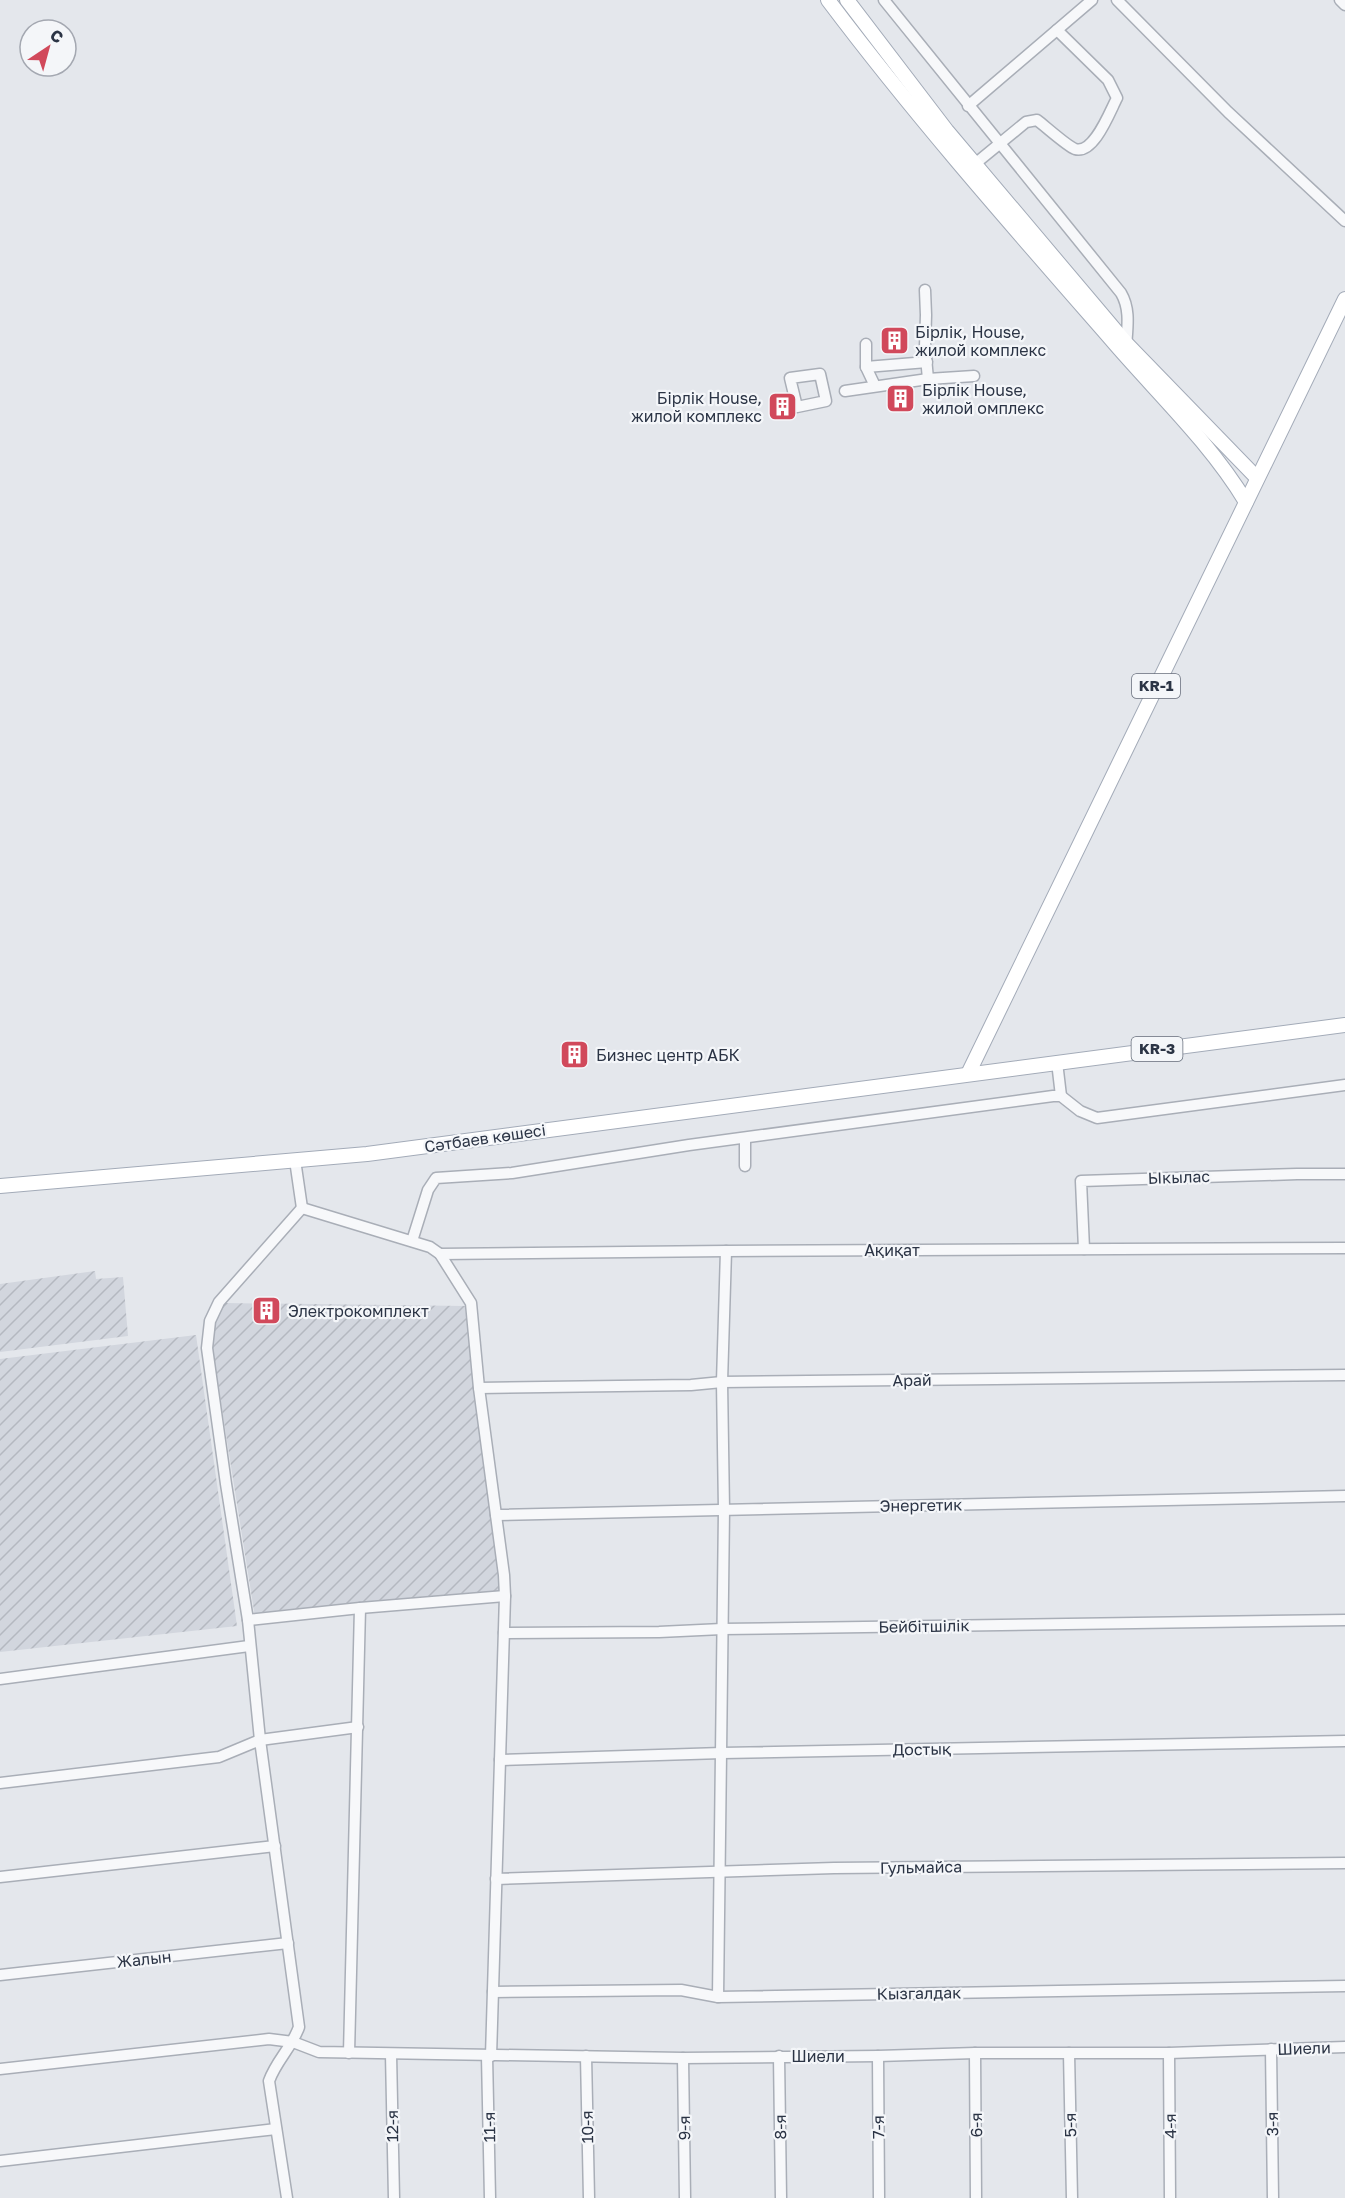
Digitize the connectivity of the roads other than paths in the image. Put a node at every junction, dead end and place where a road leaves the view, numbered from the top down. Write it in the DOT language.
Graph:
graph roads {
  1 [pos="828,0"];
  2 [pos="847,0"];
  3 [pos="884,0"];
  4 [pos="1092,0"];
  5 [pos="1117,0"];
  6 [pos="1340,0"];
  7 [pos="1345,5"];
  8 [pos="1057,30"];
  9 [pos="968,106"];
  10 [pos="999,144"];
  11 [pos="970,168"];
  12 [pos="1345,221"];
  13 [pos="925,290"];
  14 [pos="1345,299"];
  15 [pos="866,344"];
  16 [pos="1126,350"];
  17 [pos="927,362"];
  18 [pos="866,367"];
  19 [pos="974,376"];
  20 [pos="928,379"];
  21 [pos="875,386"];
  22 [pos="845,391"];
  23 [pos="1257,478"];
  24 [pos="1246,502"];
  25 [pos="1345,1025"];
  26 [pos="1057,1062"];
  27 [pos="968,1074"];
  28 [pos="1345,1085"];
  29 [pos="1061,1096"];
  30 [pos="745,1139"];
  31 [pos="295,1160"];
  32 [pos="745,1166"];
  33 [pos="1345,1174"];
  34 [pos="0,1186"];
  35 [pos="302,1208"];
  36 [pos="412,1241"];
  37 [pos="1345,1248"];
  38 [pos="1084,1249"];
  39 [pos="726,1251"];
  40 [pos="440,1254"];
  41 [pos="1345,1375"];
  42 [pos="723,1382"];
  43 [pos="479,1388"];
  44 [pos="1345,1496"];
  45 [pos="724,1510"];
  46 [pos="496,1515"];
  47 [pos="505,1596"];
  48 [pos="360,1608"];
  49 [pos="248,1620"];
  50 [pos="1345,1620"];
  51 [pos="722,1629"];
  52 [pos="504,1633"];
  53 [pos="249,1646"];
  54 [pos="0,1679"];
  55 [pos="358,1727"];
  56 [pos="260,1740"];
  57 [pos="1345,1741"];
  58 [pos="722,1753"];
  59 [pos="500,1760"];
  60 [pos="0,1783"];
  61 [pos="275,1846"];
  62 [pos="1345,1863"];
  63 [pos="719,1873"];
  64 [pos="0,1877"];
  65 [pos="496,1879"];
  66 [pos="288,1943"];
  67 [pos="0,1975"];
  68 [pos="1345,1986"];
  69 [pos="493,1992"];
  70 [pos="718,1997"];
  71 [pos="293,2042"];
  72 [pos="1345,2047"];
  73 [pos="1271,2049"];
  74 [pos="349,2053"];
  75 [pos="975,2053"];
  76 [pos="1069,2053"];
  77 [pos="1169,2053"];
  78 [pos="391,2054"];
  79 [pos="489,2056"];
  80 [pos="586,2056"];
  81 [pos="779,2056"];
  82 [pos="878,2056"];
  83 [pos="683,2058"];
  84 [pos="0,2068"];
  85 [pos="276,2129"];
  86 [pos="0,2160"];
  87 [pos="287,2198"];
  88 [pos="394,2198"];
  89 [pos="490,2198"];
  90 [pos="589,2198"];
  91 [pos="685,2198"];
  92 [pos="782,2198"];
  93 [pos="879,2198"];
  94 [pos="976,2198"];
  95 [pos="1072,2198"];
  96 [pos="1170,2198"];
  97 [pos="1273,2198"];
  1 -- 11 [label="main road"];
  2 -- 11 [label="main road"];
  3 -- 9 [label="street"];
  4 -- 8 [label="street"];
  5 -- 12 [label="street"];
  6 -- 7 [label="street"];
  8 -- 9 [label="street"];
  8 -- 10 [label="street"];
  9 -- 10 [label="street"];
  10 -- 11 [label="street"];
  10 -- 16 [label="street"];
  11 -- 16 [label="main road"];
  13 -- 17 [label="street"];
  14 -- 23 [label="main road, KR-1"];
  15 -- 18 [label="street"];
  16 -- 23 [label="main road"];
  16 -- 24 [label="main road"];
  17 -- 18 [label="street"];
  17 -- 20 [label="street"];
  18 -- 21 [label="street"];
  19 -- 20 [label="street"];
  20 -- 21 [label="street"];
  21 -- 22 [label="street"];
  23 -- 24 [label="main road, KR-1"];
  24 -- 27 [label="main road, KR-1"];
  25 -- 26 [label="main road, KR-3"];
  26 -- 27 [label="main road, KR-3"];
  26 -- 29 [label="street"];
  27 -- 31 [label="main road, Сәтбаев көшесі / KR-3"];
  28 -- 29 [label="street"];
  29 -- 30 [label="street"];
  30 -- 32 [label="street"];
  30 -- 36 [label="street"];
  31 -- 34 [label="main road, Сәтбаев көшесі / KR-3"];
  31 -- 35 [label="street"];
  33 -- 38 [label="street, Ыкылас"];
  35 -- 36 [label="street"];
  35 -- 49 [label="street"];
  36 -- 40 [label="street"];
  37 -- 38 [label="street, Ақиқат"];
  38 -- 39 [label="street, Ақиқат"];
  39 -- 40 [label="street, Ақиқат"];
  39 -- 42 [label="street"];
  40 -- 43 [label="street, 11-я"];
  41 -- 42 [label="street, Арай"];
  42 -- 43 [label="street, Арай"];
  42 -- 45 [label="street"];
  43 -- 46 [label="street, 11-я"];
  44 -- 45 [label="street, Энергетик"];
  45 -- 46 [label="street, Энергетик"];
  45 -- 51 [label="street"];
  46 -- 47 [label="street, 11-я"];
  47 -- 48 [label="street"];
  47 -- 52 [label="street, 11-я"];
  48 -- 49 [label="street"];
  48 -- 55 [label="street"];
  49 -- 53 [label="street"];
  50 -- 51 [label="street, Бейбітшілік"];
  51 -- 52 [label="street, Бейбітшілік"];
  51 -- 58 [label="street"];
  52 -- 59 [label="street, 11-я"];
  53 -- 54 [label="street"];
  53 -- 56 [label="street"];
  55 -- 56 [label="street"];
  55 -- 74 [label="street"];
  56 -- 60 [label="street"];
  56 -- 61 [label="street"];
  57 -- 58 [label="street, Достық"];
  58 -- 59 [label="street, Достық"];
  58 -- 63 [label="street"];
  59 -- 65 [label="street, 11-я"];
  61 -- 64 [label="street"];
  61 -- 66 [label="street"];
  62 -- 63 [label="street, Гульмайса"];
  63 -- 65 [label="street, Гульмайса"];
  63 -- 70 [label="street"];
  65 -- 69 [label="street, 11-я"];
  66 -- 67 [label="street, Жалын"];
  66 -- 71 [label="street"];
  68 -- 70 [label="street, Кызгалдак"];
  69 -- 70 [label="street, Кызгалдак"];
  69 -- 79 [label="street, 11-я"];
  71 -- 74 [label="street, Шиели"];
  71 -- 84 [label="street, Шиели"];
  71 -- 85 [label="street"];
  72 -- 73 [label="street, Шиели"];
  73 -- 77 [label="street, Шиели"];
  73 -- 97 [label="street, 3-я"];
  74 -- 78 [label="street, Шиели"];
  75 -- 76 [label="street, Шиели"];
  75 -- 82 [label="street, Шиели"];
  75 -- 94 [label="street, 6-я"];
  76 -- 77 [label="street, Шиели"];
  76 -- 95 [label="street, 5-я"];
  77 -- 96 [label="street, 4-я"];
  78 -- 79 [label="street, Шиели"];
  78 -- 88 [label="street, 12-я"];
  79 -- 80 [label="street, Шиели"];
  79 -- 89 [label="street, 11-я"];
  80 -- 83 [label="street, Шиели"];
  80 -- 90 [label="street, 10-я"];
  81 -- 82 [label="street, Шиели"];
  81 -- 83 [label="street, Шиели"];
  81 -- 92 [label="street, 8-я"];
  82 -- 93 [label="street, 7-я"];
  83 -- 91 [label="street, 9-я"];
  85 -- 86 [label="street"];
  85 -- 87 [label="street"];
}
